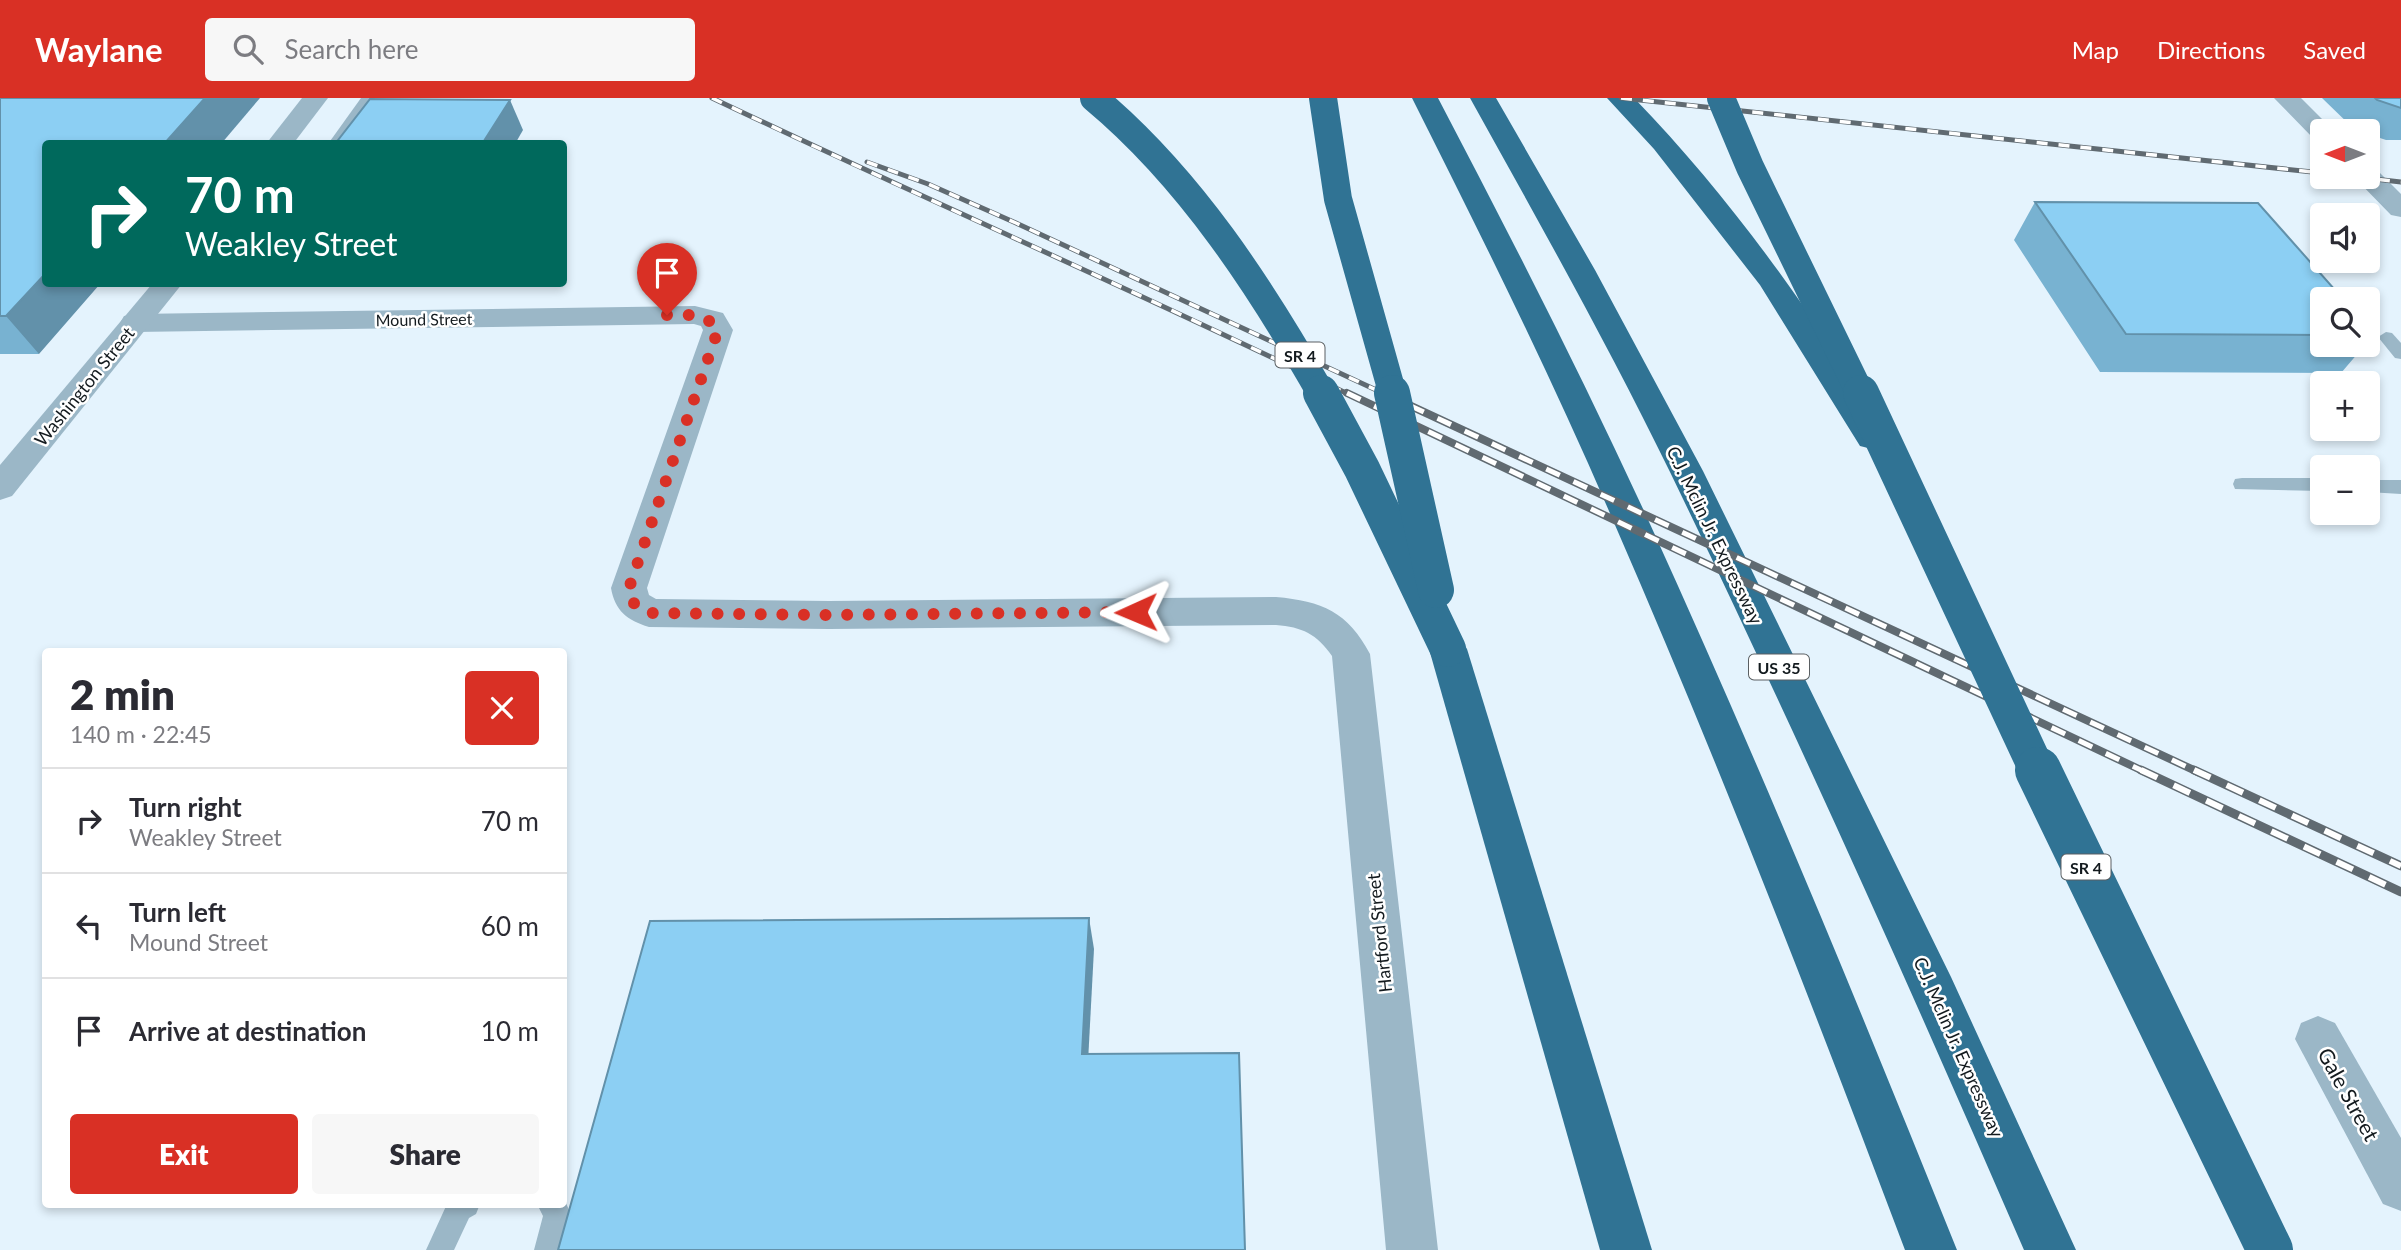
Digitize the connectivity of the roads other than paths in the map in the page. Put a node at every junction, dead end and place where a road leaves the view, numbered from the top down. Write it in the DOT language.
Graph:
graph roads {
  1 [pos="315,98"];
  2 [pos="368,98"];
  3 [pos="1094,98"];
  4 [pos="1323,98"];
  5 [pos="1425,98"];
  6 [pos="1483,98"];
  7 [pos="1620,98"];
  8 [pos="1721,98"];
  9 [pos="2287,98"];
  10 [pos="2310,120"];
  11 [pos="282,140"];
  12 [pos="338,140"];
  13 [pos="2380,189"];
  14 [pos="2401,209"];
  15 [pos="165,287"];
  16 [pos="135,323"];
  17 [pos="2386,337"];
  18 [pos="2401,354"];
  19 [pos="1901,484"];
  20 [pos="2242,484"];
  21 [pos="2310,485"];
  22 [pos="2380,486"];
  23 [pos="2401,486"];
  24 [pos="0,488"];
  25 [pos="1328,624"];
  26 [pos="1448,649"];
  27 [pos="2318,1039"];
  28 [pos="2401,1186"];
  29 [pos="459,1208"];
  30 [pos="553,1208"];
  31 [pos="440,1250"];
  32 [pos="548,1250"];
  33 [pos="1412,1250"];
  34 [pos="1626,1250"];
  35 [pos="1931,1250"];
  36 [pos="2050,1250"];
  37 [pos="2270,1250"];
  1 -- 11 [label="street"];
  2 -- 12 [label="lane"];
  3 -- 26 [label="highway, SR 4, bridge"];
  4 -- 26 [label="highway, bridge"];
  5 -- 35 [label="highway"];
  6 -- 36 [label="highway, C.J. Mclin Jr. Expressway / US 35"];
  7 -- 19 [label="highway, SR 4, bridge"];
  8 -- 19 [label="highway, bridge"];
  9 -- 10 [label="street"];
  13 -- 14 [label="street"];
  15 -- 16 [label="street, Washington Street"];
  16 -- 24 [label="street, Washington Street"];
  16 -- 25 [label="street, Mound Street"];
  17 -- 18 [label="lane"];
  19 -- 37 [label="highway, SR 4, bridge"];
  20 -- 21 [label="lane"];
  22 -- 23 [label="lane"];
  25 -- 33 [label="street, Hartford Street"];
  26 -- 34 [label="highway, SR 4"];
  27 -- 28 [label="street, Gale Street"];
  29 -- 31 [label="lane"];
  30 -- 32 [label="lane"];
}
